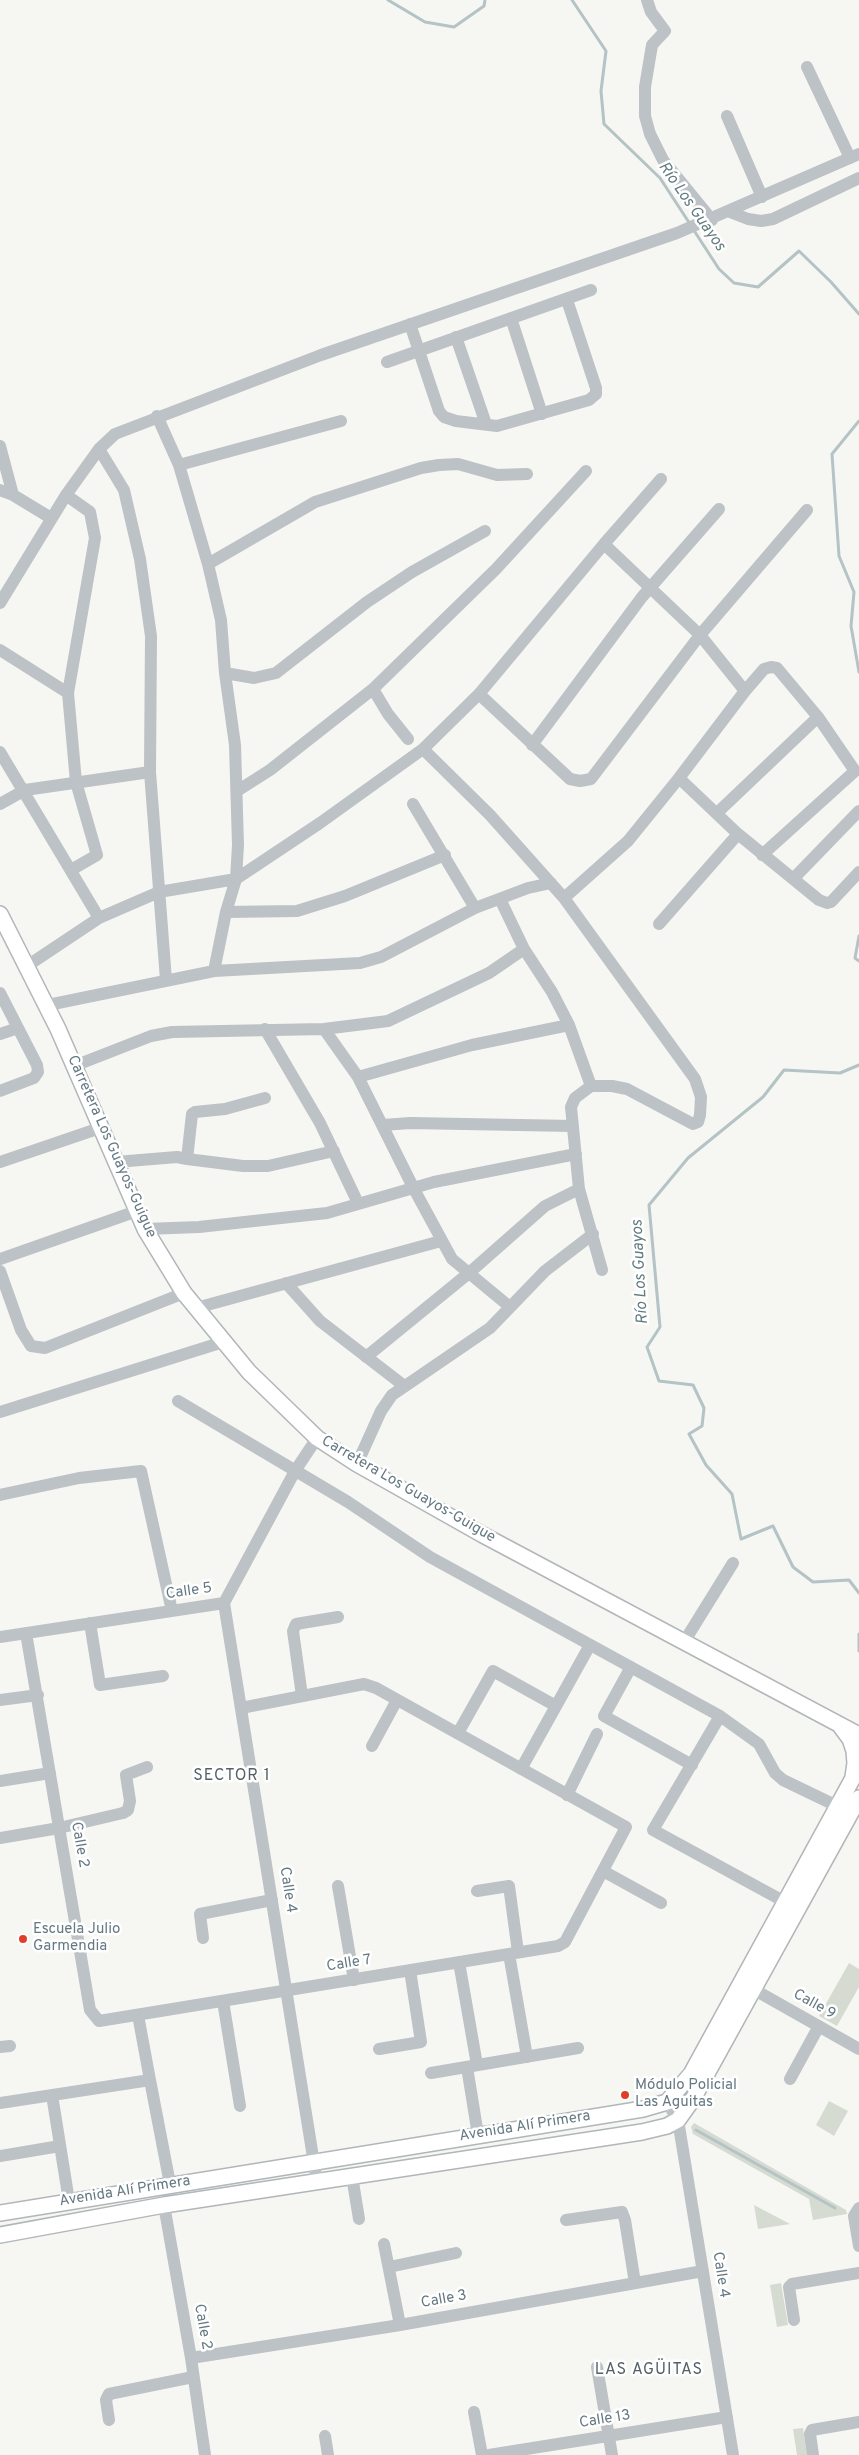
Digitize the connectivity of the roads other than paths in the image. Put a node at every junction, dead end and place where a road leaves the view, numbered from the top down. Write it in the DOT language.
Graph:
graph roads {
  1 [pos="646,0"];
  2 [pos="807,67"];
  3 [pos="727,116"];
  4 [pos="854,156"];
  5 [pos="859,178"];
  6 [pos="762,197"];
  7 [pos="730,212"];
  8 [pos="709,221"];
  9 [pos="591,290"];
  10 [pos="567,300"];
  11 [pos="511,318"];
  12 [pos="410,324"];
  13 [pos="456,337"];
  14 [pos="418,350"];
  15 [pos="387,362"];
  16 [pos="542,414"];
  17 [pos="157,416"];
  18 [pos="341,421"];
  19 [pos="486,424"];
  20 [pos="0,446"];
  21 [pos="99,449"];
  22 [pos="179,466"];
  23 [pos="586,471"];
  24 [pos="527,474"];
  25 [pos="662,479"];
  26 [pos="0,490"];
  27 [pos="13,495"];
  28 [pos="66,495"];
  29 [pos="719,508"];
  30 [pos="807,510"];
  31 [pos="51,518"];
  32 [pos="485,531"];
  33 [pos="604,544"];
  34 [pos="208,564"];
  35 [pos="650,588"];
  36 [pos="0,603"];
  37 [pos="700,635"];
  38 [pos="0,650"];
  39 [pos="225,673"];
  40 [pos="373,689"];
  41 [pos="745,691"];
  42 [pos="68,693"];
  43 [pos="479,694"];
  44 [pos="818,717"];
  45 [pos="408,739"];
  46 [pos="532,745"];
  47 [pos="423,749"];
  48 [pos="0,752"];
  49 [pos="150,772"];
  50 [pos="857,774"];
  51 [pos="680,778"];
  52 [pos="76,782"];
  53 [pos="24,790"];
  54 [pos="237,791"];
  55 [pos="0,804"];
  56 [pos="413,804"];
  57 [pos="859,811"];
  58 [pos="718,813"];
  59 [pos="738,834"];
  60 [pos="445,854"];
  61 [pos="762,854"];
  62 [pos="71,870"];
  63 [pos="859,872"];
  64 [pos="236,879"];
  65 [pos="793,879"];
  66 [pos="551,883"];
  67 [pos="159,892"];
  68 [pos="564,898"];
  69 [pos="500,899"];
  70 [pos="475,908"];
  71 [pos="226,912"];
  72 [pos="0,914"];
  73 [pos="99,918"];
  74 [pos="659,924"];
  75 [pos="524,948"];
  76 [pos="27,966"];
  77 [pos="214,971"];
  78 [pos="166,980"];
  79 [pos="0,993"];
  80 [pos="48,1006"];
  81 [pos="569,1025"];
  82 [pos="18,1028"];
  83 [pos="265,1029"];
  84 [pos="324,1029"];
  85 [pos="0,1034"];
  86 [pos="74,1066"];
  87 [pos="358,1077"];
  88 [pos="591,1086"];
  89 [pos="0,1091"];
  90 [pos="265,1098"];
  91 [pos="383,1125"];
  92 [pos="572,1126"];
  93 [pos="100,1128"];
  94 [pos="334,1151"];
  95 [pos="576,1154"];
  96 [pos="187,1159"];
  97 [pos="0,1162"];
  98 [pos="116,1162"];
  99 [pos="414,1189"];
  100 [pos="580,1189"];
  101 [pos="358,1203"];
  102 [pos="137,1211"];
  103 [pos="145,1229"];
  104 [pos="593,1234"];
  105 [pos="441,1241"];
  106 [pos="0,1259"];
  107 [pos="602,1270"];
  108 [pos="469,1273"];
  109 [pos="1,1279"];
  110 [pos="286,1283"];
  111 [pos="184,1293"];
  112 [pos="196,1308"];
  113 [pos="510,1308"];
  114 [pos="223,1342"];
  115 [pos="366,1357"];
  116 [pos="403,1385"];
  117 [pos="178,1402"];
  118 [pos="0,1412"];
  119 [pos="317,1438"];
  120 [pos="357,1464"];
  121 [pos="295,1471"];
  122 [pos="0,1495"];
  123 [pos="733,1563"];
  124 [pos="224,1604"];
  125 [pos="172,1611"];
  126 [pos="338,1617"];
  127 [pos="90,1623"];
  128 [pos="26,1633"];
  129 [pos="0,1637"];
  130 [pos="684,1642"];
  131 [pos="590,1645"];
  132 [pos="631,1667"];
  133 [pos="164,1676"];
  134 [pos="38,1695"];
  135 [pos="302,1696"];
  136 [pos="0,1700"];
  137 [pos="397,1700"];
  138 [pos="556,1706"];
  139 [pos="241,1708"];
  140 [pos="720,1716"];
  141 [pos="838,1724"];
  142 [pos="859,1726"];
  143 [pos="458,1733"];
  144 [pos="597,1734"];
  145 [pos="859,1735"];
  146 [pos="372,1746"];
  147 [pos="692,1765"];
  148 [pos="147,1767"];
  149 [pos="859,1767"];
  150 [pos="521,1769"];
  151 [pos="50,1773"];
  152 [pos="0,1781"];
  153 [pos="851,1781"];
  154 [pos="567,1794"];
  155 [pos="859,1798"];
  156 [pos="838,1806"];
  157 [pos="59,1828"];
  158 [pos="0,1838"];
  159 [pos="603,1871"];
  160 [pos="338,1886"];
  161 [pos="477,1891"];
  162 [pos="272,1900"];
  163 [pos="785,1902"];
  164 [pos="661,1903"];
  165 [pos="203,1938"];
  166 [pos="514,1953"];
  167 [pos="459,1962"];
  168 [pos="410,1970"];
  169 [pos="354,1980"];
  170 [pos="754,1989"];
  171 [pos="287,1991"];
  172 [pos="224,2001"];
  173 [pos="138,2015"];
  174 [pos="819,2026"];
  175 [pos="578,2048"];
  176 [pos="859,2049"];
  177 [pos="379,2050"];
  178 [pos="527,2057"];
  179 [pos="472,2066"];
  180 [pos="431,2073"];
  181 [pos="790,2079"];
  182 [pos="150,2080"];
  183 [pos="52,2095"];
  184 [pos="667,2102"];
  185 [pos="0,2103"];
  186 [pos="240,2106"];
  187 [pos="678,2120"];
  188 [pos="478,2135"];
  189 [pos="60,2146"];
  190 [pos="0,2156"];
  191 [pos="315,2160"];
  192 [pos="352,2176"];
  193 [pos="317,2182"];
  194 [pos="170,2184"];
  195 [pos="69,2201"];
  196 [pos="164,2205"];
  197 [pos="859,2208"];
  198 [pos="0,2213"];
  199 [pos="359,2219"];
  200 [pos="566,2220"];
  201 [pos="0,2235"];
  202 [pos="384,2244"];
  203 [pos="859,2246"];
  204 [pos="456,2253"];
  205 [pos="389,2267"];
  206 [pos="703,2271"];
  207 [pos="859,2273"];
  208 [pos="635,2283"];
  209 [pos="794,2320"];
  210 [pos="400,2325"];
  211 [pos="191,2358"];
  212 [pos="597,2367"];
  213 [pos="193,2377"];
  214 [pos="474,2412"];
  215 [pos="727,2417"];
  216 [pos="109,2420"];
  217 [pos="859,2422"];
  218 [pos="325,2436"];
  219 [pos="608,2436"];
  220 [pos="204,2455"];
  221 [pos="328,2455"];
  222 [pos="482,2455"];
  223 [pos="488,2455"];
  224 [pos="612,2455"];
  225 [pos="733,2455"];
  226 [pos="813,2455"];
  1 -- 8 [label="street"];
  2 -- 4 [label="street"];
  3 -- 6 [label="street"];
  4 -- 6 [label="street"];
  5 -- 7 [label="street"];
  6 -- 7 [label="street"];
  7 -- 8 [label="street"];
  8 -- 12 [label="street"];
  9 -- 10 [label="street"];
  10 -- 11 [label="street"];
  10 -- 16 [label="street"];
  11 -- 13 [label="street"];
  11 -- 16 [label="street"];
  12 -- 14 [label="street"];
  12 -- 17 [label="street"];
  13 -- 14 [label="street"];
  13 -- 19 [label="street"];
  14 -- 15 [label="street"];
  14 -- 19 [label="street"];
  16 -- 19 [label="street"];
  17 -- 21 [label="street"];
  17 -- 22 [label="street"];
  18 -- 22 [label="street"];
  20 -- 27 [label="street"];
  21 -- 28 [label="street"];
  21 -- 49 [label="street"];
  22 -- 34 [label="street"];
  23 -- 40 [label="street"];
  24 -- 34 [label="street"];
  25 -- 33 [label="street"];
  26 -- 27 [label="street"];
  27 -- 31 [label="street"];
  28 -- 31 [label="street"];
  28 -- 42 [label="street"];
  29 -- 35 [label="street"];
  30 -- 37 [label="street"];
  31 -- 36 [label="street"];
  32 -- 39 [label="street"];
  33 -- 35 [label="street"];
  33 -- 43 [label="street"];
  34 -- 39 [label="street"];
  35 -- 37 [label="street"];
  35 -- 46 [label="street"];
  37 -- 41 [label="street"];
  37 -- 46 [label="street"];
  38 -- 42 [label="street"];
  39 -- 54 [label="street"];
  40 -- 45 [label="street"];
  40 -- 54 [label="street"];
  41 -- 44 [label="street"];
  41 -- 51 [label="street"];
  42 -- 52 [label="street"];
  43 -- 46 [label="street"];
  43 -- 47 [label="street"];
  44 -- 50 [label="street"];
  44 -- 58 [label="street"];
  47 -- 64 [label="street"];
  47 -- 66 [label="street"];
  48 -- 53 [label="street"];
  49 -- 52 [label="street"];
  49 -- 67 [label="street"];
  50 -- 61 [label="street"];
  51 -- 58 [label="street"];
  51 -- 68 [label="street"];
  52 -- 53 [label="street"];
  52 -- 62 [label="street"];
  53 -- 55 [label="street"];
  53 -- 62 [label="street"];
  54 -- 64 [label="street"];
  56 -- 60 [label="street"];
  57 -- 65 [label="street"];
  58 -- 59 [label="street"];
  59 -- 61 [label="street"];
  59 -- 74 [label="street"];
  60 -- 70 [label="street"];
  60 -- 71 [label="street"];
  61 -- 65 [label="street"];
  62 -- 73 [label="street"];
  63 -- 65 [label="street"];
  64 -- 67 [label="street"];
  64 -- 71 [label="street"];
  66 -- 68 [label="street"];
  66 -- 69 [label="street"];
  67 -- 73 [label="street"];
  67 -- 78 [label="street"];
  68 -- 88 [label="street"];
  69 -- 70 [label="street"];
  69 -- 75 [label="street"];
  70 -- 77 [label="street"];
  71 -- 77 [label="street"];
  72 -- 76 [label="main road, Carretera Los Guayos-Guigue"];
  73 -- 76 [label="street"];
  75 -- 81 [label="street"];
  75 -- 84 [label="street"];
  76 -- 80 [label="main road, Carretera Los Guayos-Guigue"];
  77 -- 78 [label="street"];
  78 -- 80 [label="street"];
  79 -- 82 [label="street"];
  80 -- 86 [label="main road, Carretera Los Guayos-Guigue"];
  81 -- 87 [label="street"];
  81 -- 88 [label="street"];
  82 -- 85 [label="street"];
  82 -- 89 [label="street"];
  83 -- 84 [label="street"];
  83 -- 86 [label="street"];
  83 -- 94 [label="street"];
  84 -- 87 [label="street"];
  86 -- 93 [label="main road, Carretera Los Guayos-Guigue"];
  87 -- 91 [label="street"];
  88 -- 92 [label="street"];
  90 -- 96 [label="street"];
  91 -- 92 [label="street"];
  91 -- 99 [label="street"];
  92 -- 95 [label="street"];
  93 -- 97 [label="street"];
  93 -- 98 [label="main road, Carretera Los Guayos-Guigue"];
  94 -- 96 [label="street"];
  94 -- 101 [label="street"];
  95 -- 99 [label="street"];
  95 -- 100 [label="street"];
  96 -- 98 [label="street"];
  98 -- 102 [label="main road, Carretera Los Guayos-Guigue"];
  99 -- 101 [label="street"];
  99 -- 105 [label="street"];
  100 -- 104 [label="street"];
  100 -- 108 [label="street"];
  101 -- 103 [label="street"];
  102 -- 103 [label="main road, Carretera Los Guayos-Guigue"];
  102 -- 106 [label="street"];
  103 -- 111 [label="main road, Carretera Los Guayos-Guigue"];
  104 -- 107 [label="street"];
  104 -- 113 [label="street"];
  105 -- 108 [label="street"];
  105 -- 110 [label="street"];
  108 -- 113 [label="street"];
  108 -- 115 [label="street"];
  109 -- 111 [label="street"];
  110 -- 112 [label="street"];
  110 -- 115 [label="street"];
  111 -- 112 [label="main road, Carretera Los Guayos-Guigue"];
  112 -- 114 [label="main road, Carretera Los Guayos-Guigue"];
  113 -- 116 [label="street"];
  114 -- 118 [label="street"];
  114 -- 119 [label="main road, Carretera Los Guayos-Guigue"];
  115 -- 116 [label="street"];
  116 -- 120 [label="street"];
  117 -- 121 [label="street"];
  119 -- 120 [label="main road, Carretera Los Guayos-Guigue"];
  119 -- 121 [label="street, Calle 5"];
  120 -- 130 [label="main road, Carretera Los Guayos-Guigue"];
  121 -- 124 [label="street, Calle 5"];
  121 -- 131 [label="street"];
  122 -- 125 [label="street"];
  123 -- 130 [label="street"];
  124 -- 125 [label="street, Calle 5"];
  124 -- 139 [label="street, Calle 4"];
  125 -- 127 [label="street, Calle 5"];
  126 -- 135 [label="street"];
  127 -- 128 [label="street, Calle 5"];
  127 -- 133 [label="street"];
  128 -- 129 [label="street, Calle 5"];
  128 -- 134 [label="street, Calle 2"];
  130 -- 141 [label="main road, Carretera Los Guayos-Guigue"];
  131 -- 132 [label="street"];
  131 -- 138 [label="street"];
  132 -- 140 [label="street"];
  132 -- 147 [label="street"];
  134 -- 136 [label="street"];
  134 -- 151 [label="street, Calle 2"];
  135 -- 137 [label="street"];
  135 -- 139 [label="street"];
  137 -- 143 [label="street"];
  137 -- 146 [label="street"];
  138 -- 143 [label="street"];
  138 -- 150 [label="street"];
  139 -- 162 [label="street, Calle 4"];
  140 -- 147 [label="street"];
  140 -- 156 [label="street"];
  141 -- 142 [label="main road"];
  141 -- 145 [label="main road, Carretera Los Guayos-Guigue"];
  141 -- 153 [label="main road"];
  143 -- 150 [label="street"];
  144 -- 154 [label="street"];
  147 -- 163 [label="street"];
  148 -- 157 [label="street"];
  149 -- 153 [label="main road"];
  150 -- 154 [label="street"];
  151 -- 152 [label="street"];
  151 -- 157 [label="street, Calle 2"];
  153 -- 156 [label="main road"];
  154 -- 159 [label="street"];
  155 -- 170 [label="main road"];
  156 -- 163 [label="main road"];
  157 -- 158 [label="street"];
  157 -- 173 [label="street, Calle 2"];
  159 -- 164 [label="street"];
  159 -- 166 [label="street, Calle 7"];
  160 -- 169 [label="street"];
  161 -- 166 [label="street"];
  162 -- 165 [label="street"];
  162 -- 171 [label="street, Calle 4"];
  163 -- 184 [label="main road"];
  166 -- 167 [label="street, Calle 7"];
  166 -- 178 [label="street"];
  167 -- 168 [label="street, Calle 7"];
  167 -- 179 [label="street"];
  168 -- 169 [label="street, Calle 7"];
  168 -- 177 [label="street"];
  169 -- 171 [label="street, Calle 7"];
  170 -- 174 [label="street, Calle 9"];
  170 -- 187 [label="main road"];
  171 -- 172 [label="street, Calle 7"];
  171 -- 191 [label="street, Calle 4"];
  172 -- 173 [label="street, Calle 7"];
  172 -- 186 [label="street"];
  173 -- 182 [label="street"];
  174 -- 176 [label="street, Calle 9"];
  174 -- 181 [label="street"];
  175 -- 178 [label="street"];
  178 -- 179 [label="street"];
  179 -- 180 [label="street"];
  179 -- 188 [label="street"];
  182 -- 183 [label="street"];
  182 -- 194 [label="street"];
  183 -- 185 [label="street"];
  183 -- 189 [label="street"];
  184 -- 187 [label="street, Calle 4"];
  184 -- 188 [label="main road, Avenida Alí Primera"];
  187 -- 192 [label="main road, Avenida Alí Primera"];
  187 -- 206 [label="street, Calle 4"];
  188 -- 191 [label="main road, Avenida Alí Primera"];
  189 -- 190 [label="street"];
  189 -- 195 [label="street"];
  191 -- 193 [label="street, Calle 4"];
  191 -- 194 [label="main road, Avenida Alí Primera"];
  192 -- 193 [label="main road, Avenida Alí Primera"];
  192 -- 199 [label="street"];
  193 -- 196 [label="main road, Avenida Alí Primera"];
  194 -- 195 [label="main road, Avenida Alí Primera"];
  195 -- 198 [label="main road, Avenida Alí Primera"];
  196 -- 201 [label="main road, Avenida Alí Primera"];
  196 -- 211 [label="street, Calle 2"];
  197 -- 203 [label="street"];
  200 -- 208 [label="street"];
  202 -- 205 [label="street"];
  204 -- 205 [label="street"];
  205 -- 210 [label="street"];
  206 -- 208 [label="street, Calle 3"];
  206 -- 215 [label="street, Calle 4"];
  207 -- 209 [label="street"];
  208 -- 210 [label="street, Calle 3"];
  210 -- 211 [label="street, Calle 3"];
  211 -- 213 [label="street, Calle 2"];
  212 -- 219 [label="street"];
  213 -- 216 [label="street"];
  213 -- 220 [label="street, Calle 2"];
  214 -- 222 [label="street"];
  215 -- 219 [label="street, Calle 13"];
  215 -- 225 [label="street, Calle 4"];
  217 -- 226 [label="street"];
  218 -- 221 [label="street"];
  219 -- 223 [label="street, Calle 13"];
  219 -- 224 [label="street"];
}
